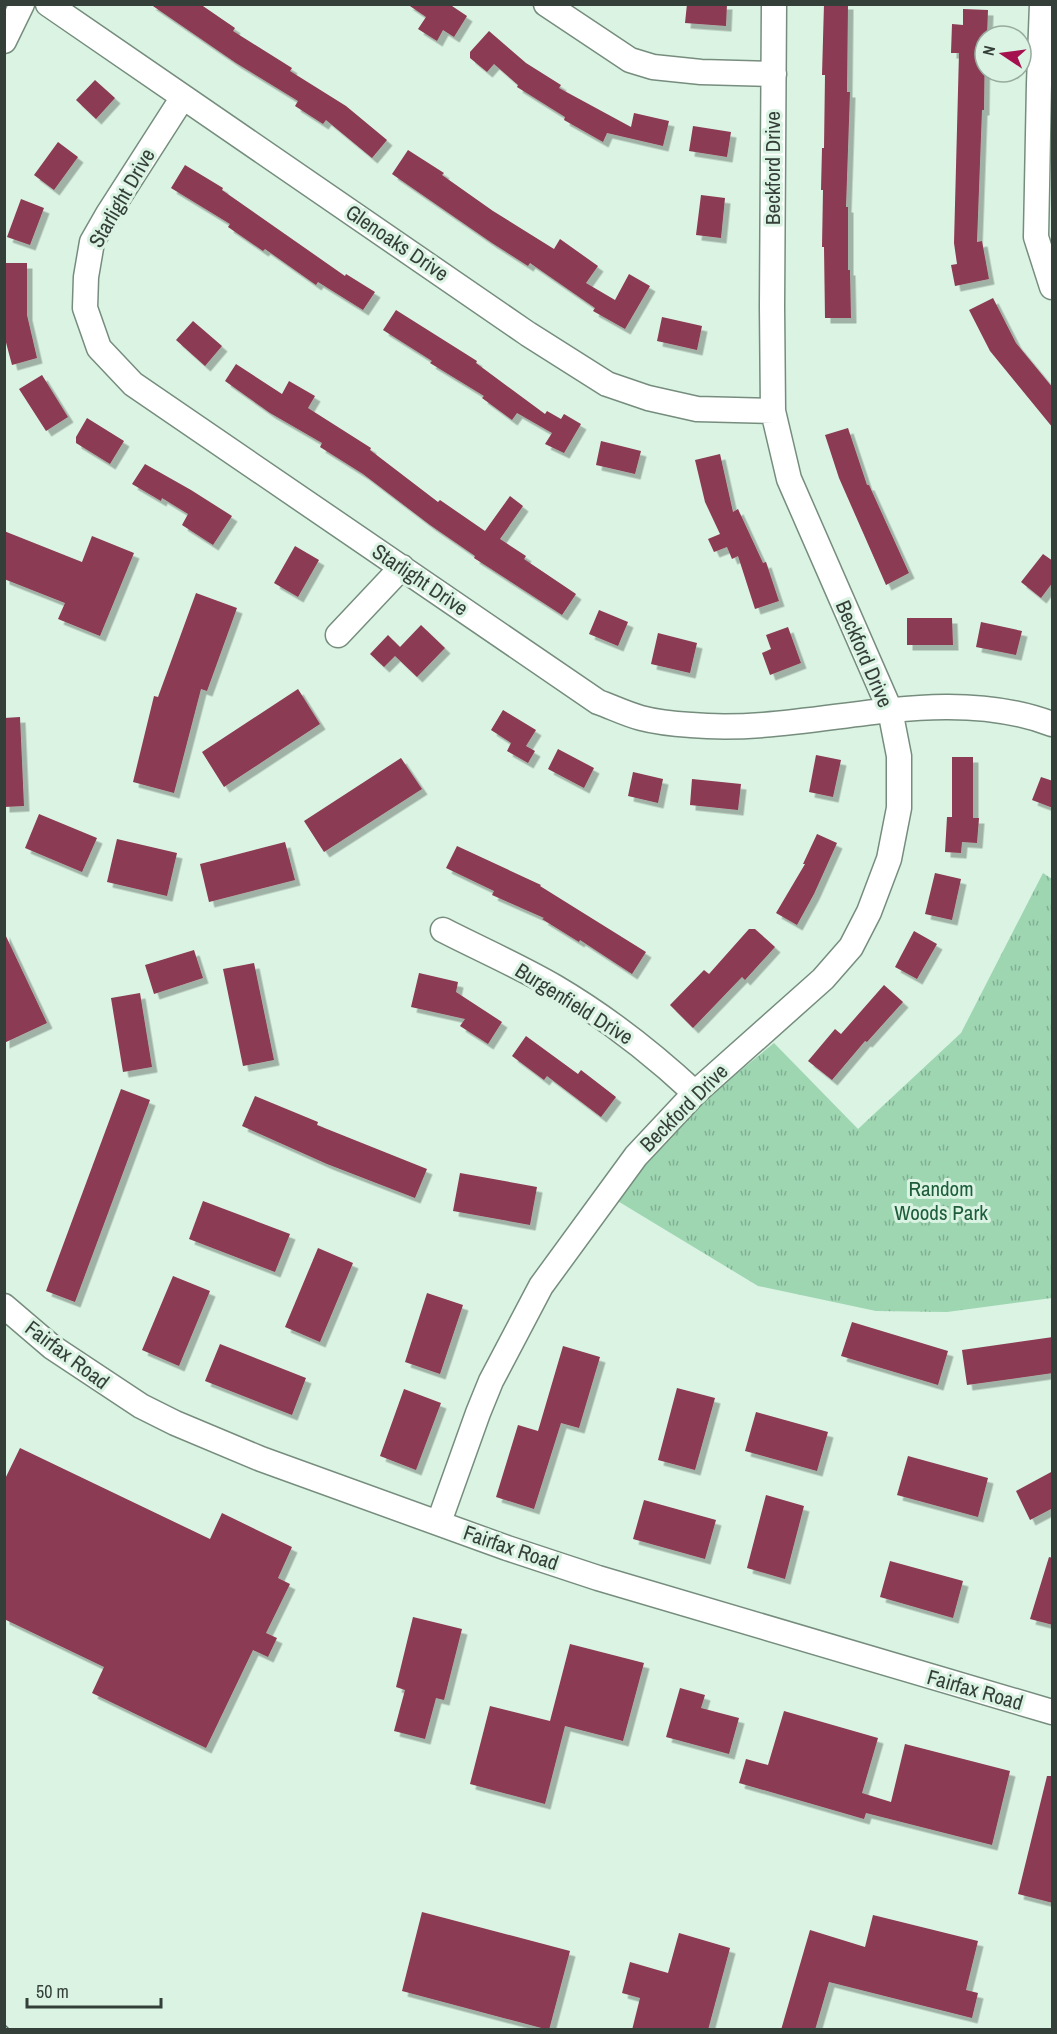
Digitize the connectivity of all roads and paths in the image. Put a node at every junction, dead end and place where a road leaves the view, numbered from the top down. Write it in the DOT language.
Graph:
graph roads {
  1 [pos="22,4"];
  2 [pos="48,4"];
  3 [pos="546,4"];
  4 [pos="774,4"];
  5 [pos="1042,4"];
  6 [pos="4,41"];
  7 [pos="774,74"];
  8 [pos="183,97"];
  9 [pos="1053,287"];
  10 [pos="773,411"];
  11 [pos="402,567"];
  12 [pos="338,635"];
  13 [pos="890,710"];
  14 [pos="1051,716"];
  15 [pos="443,930"];
  16 [pos="695,1093"];
  17 [pos="4,1306"];
  18 [pos="439,1522"];
  19 [pos="1053,1712"];
  1 -- 6 [label="street"];
  2 -- 8 [label="street, Glenoaks Drive"];
  3 -- 7 [label="street"];
  4 -- 7 [label="street, Beckford Drive"];
  5 -- 9 [label="street"];
  7 -- 10 [label="street, Beckford Drive"];
  8 -- 10 [label="street, Glenoaks Drive"];
  8 -- 11 [label="street, Starlight Drive"];
  10 -- 13 [label="street, Beckford Drive"];
  11 -- 12 [label="street"];
  11 -- 13 [label="street, Starlight Drive"];
  13 -- 14 [label="street, Starlight Drive"];
  13 -- 16 [label="street, Beckford Drive"];
  15 -- 16 [label="street, Burgenfield Drive"];
  16 -- 18 [label="street, Beckford Drive"];
  17 -- 18 [label="street, Fairfax Road"];
  18 -- 19 [label="street, Fairfax Road"];
}
